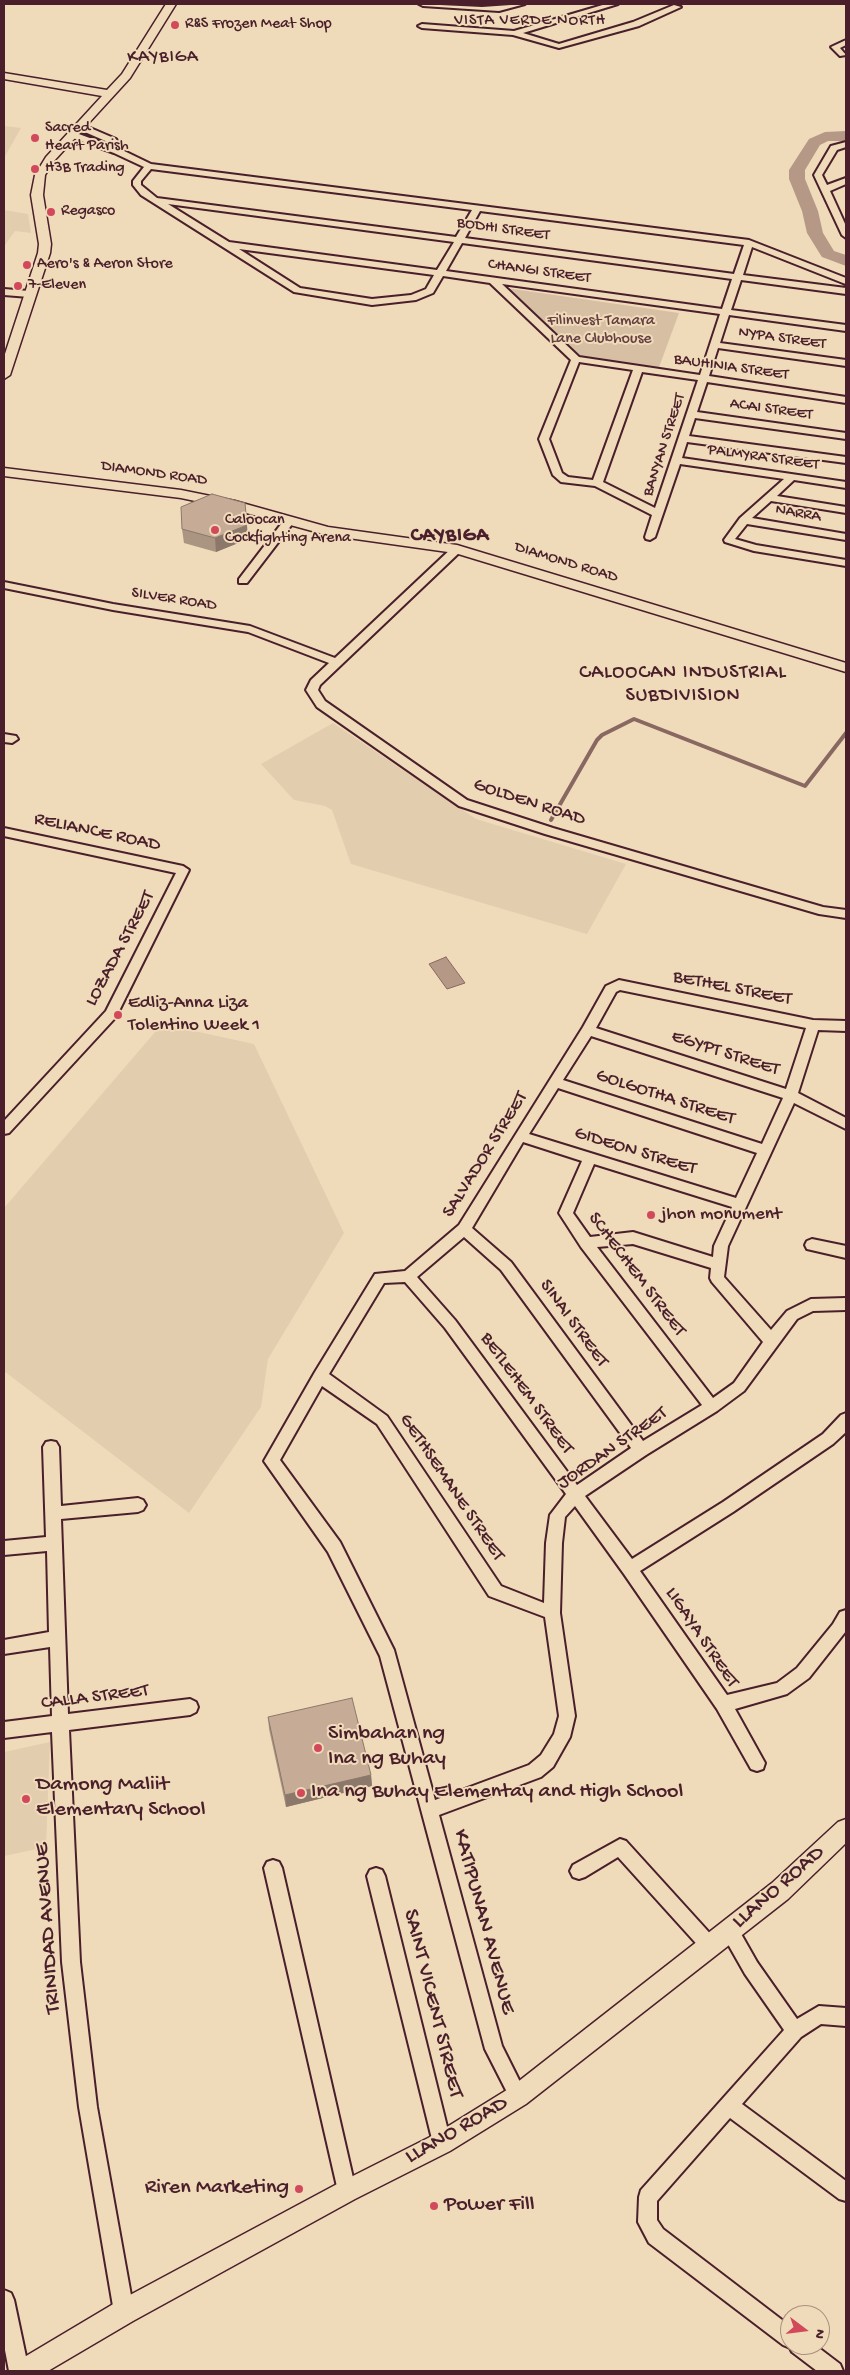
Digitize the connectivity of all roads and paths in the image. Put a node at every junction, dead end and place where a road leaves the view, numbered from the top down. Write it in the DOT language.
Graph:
graph roads {
  1 [pos="171,4"];
  2 [pos="423,4"];
  3 [pos="521,4"];
  4 [pos="614,4"];
  5 [pos="675,5"];
  6 [pos="426,19"];
  7 [pos="514,33"];
  8 [pos="846,42"];
  9 [pos="844,54"];
  10 [pos="4,76"];
  11 [pos="4,87"];
  12 [pos="97,92"];
  13 [pos="111,94"];
  14 [pos="88,101"];
  15 [pos="102,104"];
  16 [pos="77,131"];
  17 [pos="846,145"];
  18 [pos="149,166"];
  19 [pos="846,181"];
  20 [pos="826,189"];
  21 [pos="155,200"];
  22 [pos="478,206"];
  23 [pos="846,235"];
  24 [pos="459,239"];
  25 [pos="749,243"];
  26 [pos="229,245"];
  27 [pos="440,274"];
  28 [pos="737,277"];
  29 [pos="492,281"];
  30 [pos="846,281"];
  31 [pos="846,291"];
  32 [pos="4,292"];
  33 [pos="29,294"];
  34 [pos="725,312"];
  35 [pos="846,328"];
  36 [pos="714,345"];
  37 [pos="576,359"];
  38 [pos="846,363"];
  39 [pos="638,369"];
  40 [pos="4,375"];
  41 [pos="703,379"];
  42 [pos="846,400"];
  43 [pos="691,414"];
  44 [pos="846,436"];
  45 [pos="683,438"];
  46 [pos="676,460"];
  47 [pos="846,460"];
  48 [pos="4,472"];
  49 [pos="792,477"];
  50 [pos="597,484"];
  51 [pos="846,485"];
  52 [pos="770,498"];
  53 [pos="846,510"];
  54 [pos="658,514"];
  55 [pos="289,520"];
  56 [pos="744,520"];
  57 [pos="650,537"];
  58 [pos="846,537"];
  59 [pos="456,549"];
  60 [pos="846,562"];
  61 [pos="243,582"];
  62 [pos="4,585"];
  63 [pos="336,662"];
  64 [pos="846,668"];
  65 [pos="4,832"];
  66 [pos="183,870"];
  67 [pos="846,914"];
  68 [pos="611,989"];
  69 [pos="813,1025"];
  70 [pos="846,1026"];
  71 [pos="588,1030"];
  72 [pos="555,1082"];
  73 [pos="791,1096"];
  74 [pos="846,1124"];
  75 [pos="4,1129"];
  76 [pos="520,1136"];
  77 [pos="764,1150"];
  78 [pos="590,1158"];
  79 [pos="739,1204"];
  80 [pos="464,1229"];
  81 [pos="586,1243"];
  82 [pos="812,1245"];
  83 [pos="846,1252"];
  84 [pos="719,1265"];
  85 [pos="408,1276"];
  86 [pos="846,1304"];
  87 [pos="771,1341"];
  88 [pos="320,1376"];
  89 [pos="712,1407"];
  90 [pos="846,1419"];
  91 [pos="51,1447"];
  92 [pos="641,1450"];
  93 [pos="575,1495"];
  94 [pos="138,1505"];
  95 [pos="53,1513"];
  96 [pos="607,1539"];
  97 [pos="54,1543"];
  98 [pos="4,1548"];
  99 [pos="630,1569"];
  100 [pos="552,1613"];
  101 [pos="846,1617"];
  102 [pos="57,1638"];
  103 [pos="4,1647"];
  104 [pos="723,1704"];
  105 [pos="190,1707"];
  106 [pos="60,1721"];
  107 [pos="4,1730"];
  108 [pos="757,1763"];
  109 [pos="430,1810"];
  110 [pos="846,1829"];
  111 [pos="273,1868"];
  112 [pos="579,1871"];
  113 [pos="376,1876"];
  114 [pos="730,1931"];
  115 [pos="709,1945"];
  116 [pos="846,2017"];
  117 [pos="795,2031"];
  118 [pos="518,2096"];
  119 [pos="728,2105"];
  120 [pos="442,2143"];
  121 [pos="347,2191"];
  122 [pos="846,2192"];
  123 [pos="4,2300"];
  124 [pos="124,2312"];
  125 [pos="780,2330"];
  126 [pos="812,2355"];
  127 [pos="19,2371"];
  128 [pos="25,2371"];
  129 [pos="833,2371"];
  1 -- 13 [label="main road"];
  2 -- 6 [label="street"];
  3 -- 6 [label="street"];
  4 -- 7 [label="street"];
  5 -- 7 [label="street"];
  6 -- 7 [label="street"];
  8 -- 9 [label="street"];
  10 -- 12 [label="main road"];
  11 -- 14 [label="main road"];
  12 -- 13 [label="main road"];
  12 -- 14 [label="main road"];
  13 -- 15 [label="main road"];
  14 -- 15 [label="main road"];
  15 -- 16 [label="main road"];
  16 -- 18 [label="street"];
  16 -- 33 [label="main road"];
  17 -- 20 [label="street"];
  18 -- 21 [label="street"];
  18 -- 22 [label="street"];
  19 -- 20 [label="street"];
  20 -- 23 [label="street"];
  21 -- 24 [label="street, BODHI STREET"];
  21 -- 26 [label="street"];
  22 -- 24 [label="street"];
  22 -- 25 [label="street"];
  24 -- 27 [label="street"];
  24 -- 28 [label="street, BODHI STREET"];
  25 -- 28 [label="street, BANYAN STREET"];
  25 -- 30 [label="street"];
  26 -- 27 [label="street, CHANGI STREET"];
  26 -- 27 [label="street"];
  27 -- 29 [label="street, CHANGI STREET"];
  28 -- 31 [label="street, BODHI STREET"];
  28 -- 34 [label="street, BANYAN STREET"];
  29 -- 34 [label="street, CHANGI STREET"];
  29 -- 37 [label="street"];
  32 -- 33 [label="street"];
  33 -- 40 [label="main road"];
  34 -- 35 [label="street, CHANGI STREET"];
  34 -- 36 [label="street, BANYAN STREET"];
  36 -- 38 [label="street, NYPA STREET"];
  36 -- 41 [label="street, BANYAN STREET"];
  37 -- 39 [label="street, BAUHINIA STREET"];
  37 -- 50 [label="street"];
  39 -- 41 [label="street, BAUHINIA STREET"];
  39 -- 50 [label="street"];
  41 -- 42 [label="street, BAUHINIA STREET"];
  41 -- 43 [label="street, BANYAN STREET"];
  43 -- 44 [label="street, ACAI STREET"];
  43 -- 45 [label="street, BANYAN STREET"];
  45 -- 46 [label="street, BANYAN STREET"];
  45 -- 47 [label="street"];
  46 -- 49 [label="street, PALMYRA STREET"];
  46 -- 54 [label="street, BANYAN STREET"];
  48 -- 55 [label="main road, DIAMOND ROAD"];
  49 -- 51 [label="street, PALMYRA STREET"];
  49 -- 52 [label="street"];
  50 -- 54 [label="street"];
  52 -- 53 [label="street"];
  52 -- 56 [label="street"];
  54 -- 57 [label="street, BANYAN STREET"];
  55 -- 59 [label="main road, DIAMOND ROAD"];
  55 -- 61 [label="street"];
  56 -- 58 [label="street, NARRA"];
  56 -- 60 [label="street"];
  59 -- 63 [label="street, GOLDEN ROAD"];
  59 -- 64 [label="main road, DIAMOND ROAD"];
  62 -- 63 [label="street, SILVER ROAD"];
  63 -- 67 [label="street, GOLDEN ROAD"];
  65 -- 66 [label="street, RELIANCE ROAD"];
  66 -- 75 [label="street, LOZADA STREET"];
  68 -- 69 [label="street, BETHEL STREET"];
  68 -- 71 [label="street, SALVADOR STREET"];
  69 -- 70 [label="street, BETHEL STREET"];
  69 -- 73 [label="street"];
  71 -- 72 [label="street, SALVADOR STREET"];
  71 -- 73 [label="street, EGYPT STREET"];
  72 -- 76 [label="street, SALVADOR STREET"];
  72 -- 77 [label="street, GOLGOTHA STREET"];
  73 -- 74 [label="street, EGYPT STREET"];
  73 -- 77 [label="street"];
  76 -- 78 [label="street, GIDEON STREET"];
  76 -- 80 [label="street, SALVADOR STREET"];
  77 -- 79 [label="street"];
  78 -- 79 [label="street, GIDEON STREET"];
  78 -- 81 [label="street, SCHECHEM STREET"];
  79 -- 84 [label="street"];
  80 -- 85 [label="street, SALVADOR STREET"];
  80 -- 92 [label="street, SINAI STREET"];
  81 -- 84 [label="street"];
  81 -- 89 [label="street, SCHECHEM STREET"];
  82 -- 83 [label="street"];
  84 -- 87 [label="street"];
  85 -- 88 [label="street"];
  85 -- 93 [label="street, BETLEHEM STREET"];
  86 -- 87 [label="street, JORDAN STREET"];
  87 -- 89 [label="street, JORDAN STREET"];
  88 -- 100 [label="street, GETHSEMANE STREET"];
  88 -- 109 [label="street, KATIPUNAN AVENUE"];
  89 -- 92 [label="street, JORDAN STREET"];
  90 -- 99 [label="street"];
  91 -- 95 [label="street, TRINIDAD AVENUE"];
  92 -- 93 [label="street, JORDAN STREET"];
  93 -- 96 [label="street, BETLEHEM STREET"];
  93 -- 100 [label="street, JORDAN STREET"];
  94 -- 95 [label="street"];
  95 -- 97 [label="street, TRINIDAD AVENUE"];
  96 -- 99 [label="street, LIGAYA STREET"];
  97 -- 98 [label="street"];
  97 -- 102 [label="street, TRINIDAD AVENUE"];
  99 -- 104 [label="street, LIGAYA STREET"];
  100 -- 109 [label="street, JORDAN STREET"];
  101 -- 104 [label="street"];
  102 -- 103 [label="street"];
  102 -- 106 [label="street, TRINIDAD AVENUE"];
  104 -- 108 [label="street, LIGAYA STREET"];
  105 -- 106 [label="street, CALLA STREET"];
  106 -- 107 [label="street, CALLA STREET"];
  106 -- 124 [label="street, TRINIDAD AVENUE"];
  109 -- 118 [label="street, KATIPUNAN AVENUE"];
  110 -- 114 [label="main road, LLANO ROAD"];
  111 -- 121 [label="street"];
  112 -- 115 [label="street"];
  113 -- 120 [label="street, SAINT VICENT STREET"];
  114 -- 115 [label="main road, LLANO ROAD"];
  114 -- 117 [label="street"];
  115 -- 118 [label="main road, LLANO ROAD"];
  116 -- 117 [label="street"];
  117 -- 119 [label="street"];
  118 -- 120 [label="main road, LLANO ROAD"];
  119 -- 122 [label="street"];
  119 -- 125 [label="street"];
  120 -- 121 [label="main road, LLANO ROAD"];
  121 -- 124 [label="main road, LLANO ROAD"];
  123 -- 127 [label="street"];
  124 -- 128 [label="main road, LLANO ROAD"];
  126 -- 129 [label="street"];
}
